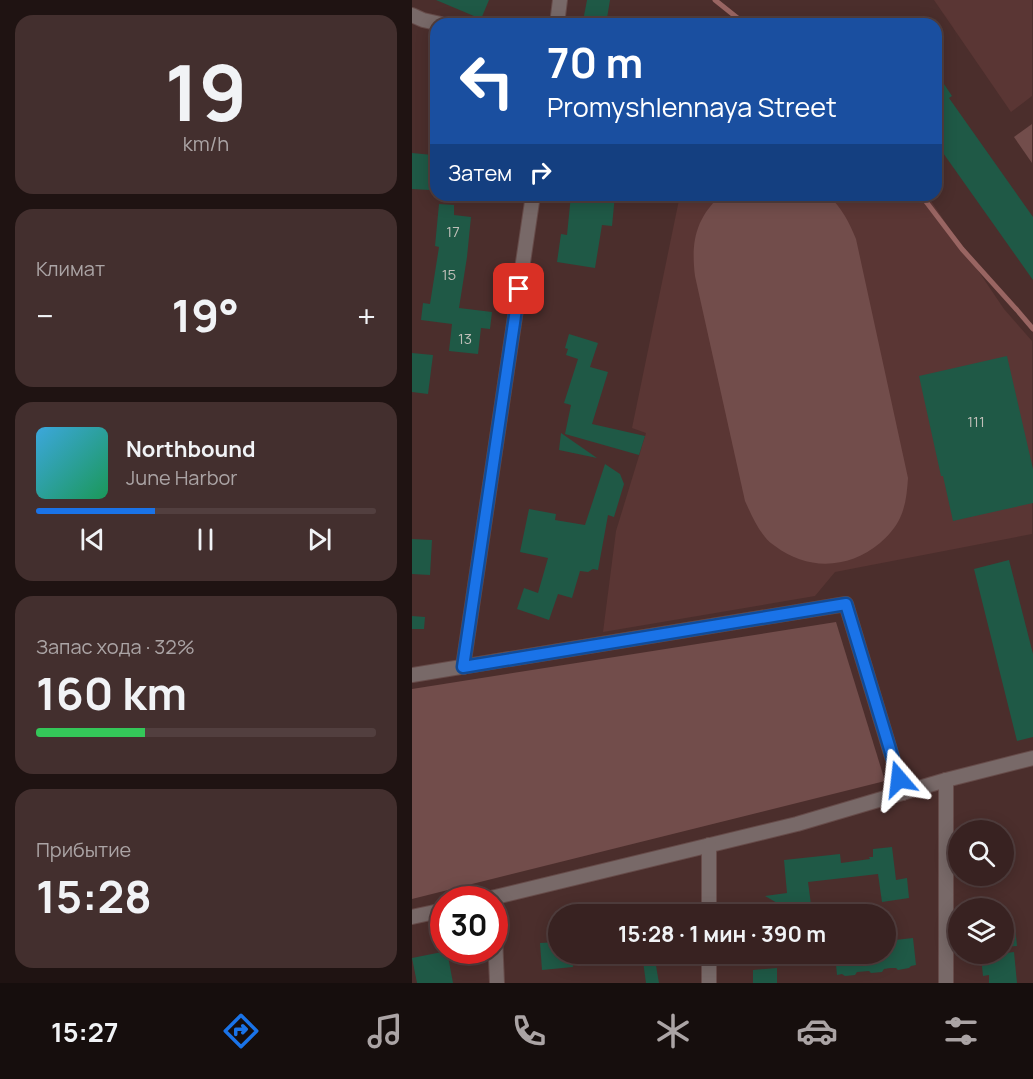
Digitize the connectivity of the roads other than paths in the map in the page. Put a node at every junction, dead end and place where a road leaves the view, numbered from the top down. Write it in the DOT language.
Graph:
graph roads {
  1 [pos="560,0"];
  2 [pos="412,15"];
  3 [pos="558,18"];
  4 [pos="430,22"];
  5 [pos="532,201"];
  6 [pos="463,667"];
  7 [pos="412,675"];
  8 [pos="1033,758"];
  9 [pos="946,780"];
  10 [pos="903,793"];
  11 [pos="709,844"];
  12 [pos="508,894"];
  13 [pos="709,904"];
  14 [pos="430,913"];
  15 [pos="412,917"];
  16 [pos="496,964"];
  17 [pos="709,964"];
  18 [pos="497,983"];
  19 [pos="709,983"];
  20 [pos="946,983"];
  1 -- 3 [label="street"];
  2 -- 4 [label="street"];
  5 -- 6 [label="street"];
  6 -- 7 [label="street"];
  6 -- 10 [label="street"];
  8 -- 9 [label="street"];
  9 -- 10 [label="street"];
  9 -- 20 [label="street"];
  10 -- 11 [label="street"];
  11 -- 12 [label="street"];
  11 -- 13 [label="street"];
  14 -- 15 [label="street"];
  16 -- 18 [label="street"];
  17 -- 19 [label="street"];
}
